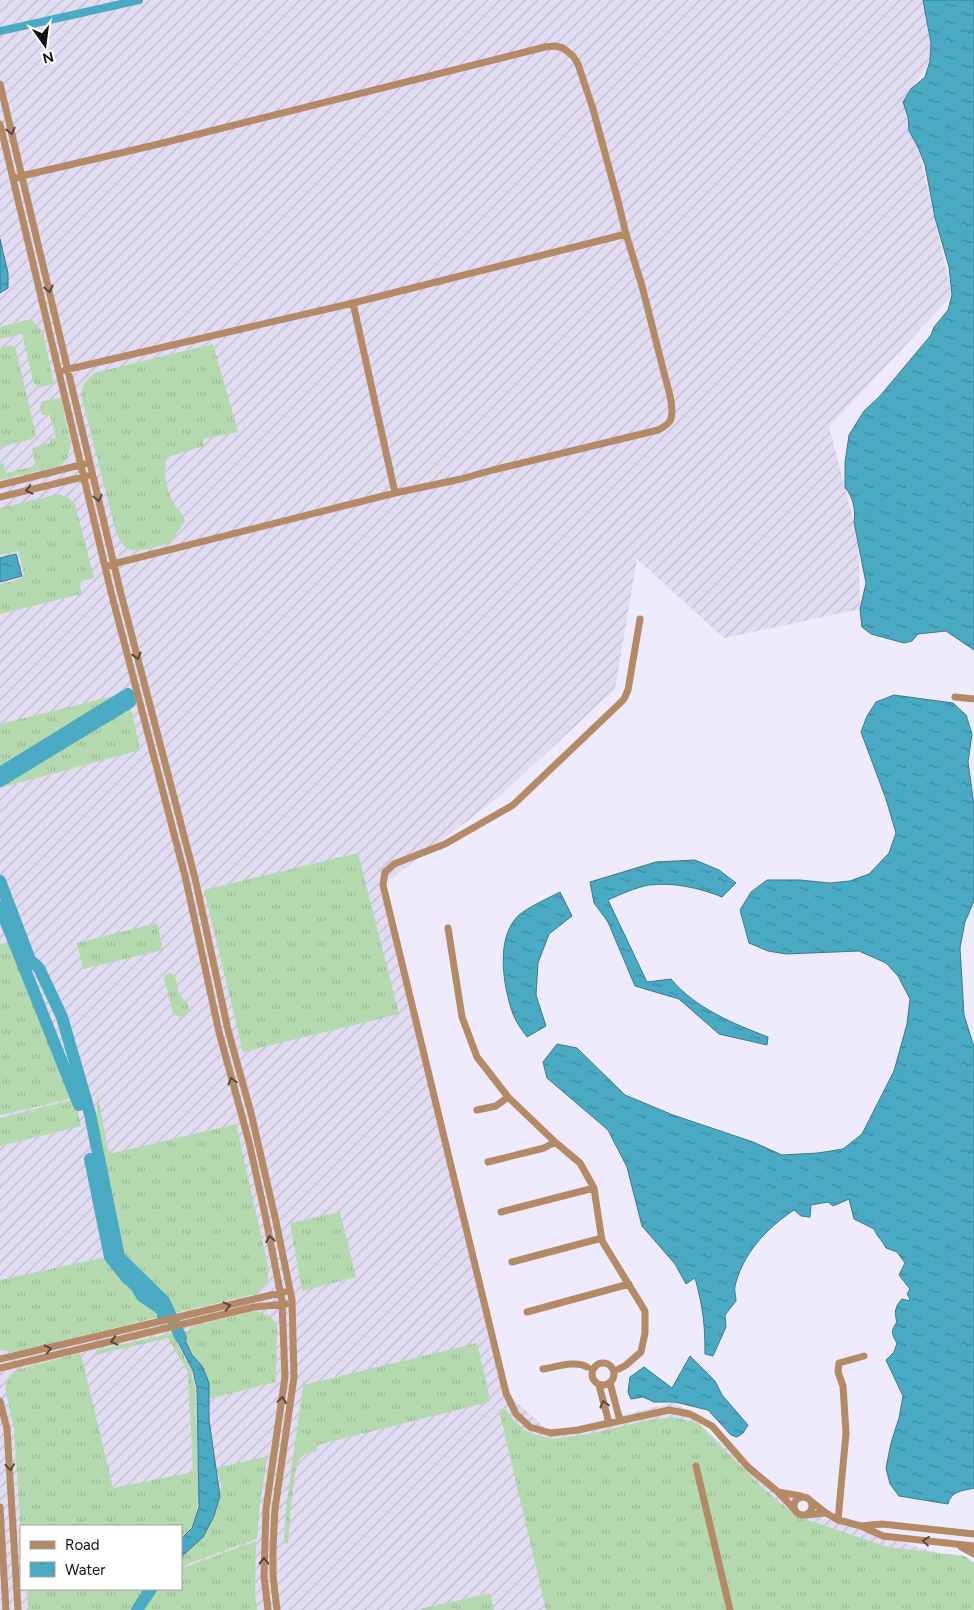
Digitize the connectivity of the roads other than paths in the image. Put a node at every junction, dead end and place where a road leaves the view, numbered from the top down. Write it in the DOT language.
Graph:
graph roads {
  1 [pos="0,84"];
  2 [pos="0,124"];
  3 [pos="22,176"];
  4 [pos="13,178"];
  5 [pos="626,234"];
  6 [pos="353,303"];
  7 [pos="68,369"];
  8 [pos="59,371"];
  9 [pos="90,463"];
  10 [pos="81,465"];
  11 [pos="93,474"];
  12 [pos="84,477"];
  13 [pos="0,485"];
  14 [pos="396,493"];
  15 [pos="0,498"];
  16 [pos="114,564"];
  17 [pos="105,566"];
  18 [pos="640,619"];
  19 [pos="955,697"];
  20 [pos="974,699"];
  21 [pos="448,928"];
  22 [pos="508,1097"];
  23 [pos="477,1110"];
  24 [pos="555,1142"];
  25 [pos="488,1162"];
  26 [pos="594,1188"];
  27 [pos="501,1212"];
  28 [pos="602,1238"];
  29 [pos="512,1262"];
  30 [pos="630,1284"];
  31 [pos="290,1291"];
  32 [pos="281,1293"];
  33 [pos="292,1304"];
  34 [pos="282,1305"];
  35 [pos="527,1312"];
  36 [pos="181,1321"];
  37 [pos="159,1326"];
  38 [pos="864,1356"];
  39 [pos="0,1359"];
  40 [pos="596,1365"];
  41 [pos="610,1366"];
  42 [pos="588,1367"];
  43 [pos="0,1368"];
  44 [pos="543,1369"];
  45 [pos="618,1369"];
  46 [pos="591,1375"];
  47 [pos="612,1380"];
  48 [pos="599,1385"];
  49 [pos="0,1401"];
  50 [pos="620,1421"];
  51 [pos="609,1423"];
  52 [pos="696,1466"];
  53 [pos="778,1492"];
  54 [pos="802,1496"];
  55 [pos="812,1502"];
  56 [pos="0,1507"];
  57 [pos="794,1509"];
  58 [pos="826,1513"];
  59 [pos="805,1515"];
  60 [pos="838,1520"];
  61 [pos="861,1526"];
  62 [pos="974,1534"];
  63 [pos="956,1545"];
  64 [pos="974,1546"];
  65 [pos="974,1554"];
  66 [pos="6,1610"];
  67 [pos="18,1610"];
  68 [pos="268,1610"];
  69 [pos="277,1610"];
  70 [pos="730,1610"];
  1 -- 3 [label="street, one-way"];
  2 -- 4 [label="street"];
  3 -- 4 [label="street"];
  3 -- 5 [label="street"];
  3 -- 7 [label="street, one-way"];
  4 -- 8 [label="street"];
  5 -- 6 [label="street"];
  5 -- 14 [label="street"];
  6 -- 7 [label="street"];
  6 -- 14 [label="street"];
  7 -- 8 [label="street"];
  7 -- 9 [label="street"];
  8 -- 10 [label="street"];
  9 -- 10 [label="street"];
  9 -- 11 [label="street"];
  10 -- 12 [label="street"];
  10 -- 13 [label="street"];
  11 -- 12 [label="street"];
  11 -- 16 [label="street, one-way"];
  12 -- 15 [label="street, one-way"];
  12 -- 17 [label="street"];
  14 -- 16 [label="street"];
  16 -- 17 [label="street"];
  16 -- 31 [label="street, one-way"];
  32 -- 17 [label="street, one-way"];
  18 -- 51 [label="street"];
  19 -- 20 [label="street"];
  21 -- 22 [label="street"];
  22 -- 23 [label="street"];
  22 -- 24 [label="street"];
  24 -- 25 [label="street"];
  24 -- 26 [label="street"];
  26 -- 27 [label="street"];
  26 -- 28 [label="street"];
  28 -- 29 [label="street"];
  28 -- 30 [label="street"];
  30 -- 35 [label="street"];
  30 -- 45 [label="street"];
  31 -- 32 [label="street"];
  31 -- 33 [label="street"];
  32 -- 34 [label="street"];
  36 -- 32 [label="street, one-way"];
  33 -- 34 [label="street"];
  33 -- 69 [label="street"];
  34 -- 36 [label="street"];
  68 -- 34 [label="street, one-way"];
  36 -- 37 [label="street"];
  39 -- 37 [label="street, one-way"];
  37 -- 43 [label="street, one-way"];
  38 -- 60 [label="street"];
  40 -- 41 [label="street"];
  40 -- 42 [label="street"];
  40 -- 46 [label="street"];
  41 -- 45 [label="street"];
  41 -- 47 [label="street"];
  42 -- 44 [label="street"];
  42 -- 46 [label="street"];
  45 -- 47 [label="street"];
  46 -- 48 [label="street"];
  47 -- 48 [label="street"];
  47 -- 50 [label="street"];
  51 -- 48 [label="street, one-way"];
  49 -- 67 [label="street, one-way"];
  50 -- 51 [label="street"];
  50 -- 53 [label="street"];
  52 -- 70 [label="street"];
  53 -- 54 [label="street"];
  53 -- 57 [label="street"];
  54 -- 55 [label="street"];
  54 -- 57 [label="street"];
  55 -- 58 [label="street"];
  55 -- 59 [label="street"];
  56 -- 66 [label="street"];
  57 -- 59 [label="street"];
  58 -- 59 [label="street"];
  58 -- 60 [label="street"];
  60 -- 61 [label="street"];
  61 -- 62 [label="street"];
  63 -- 61 [label="street, one-way"];
  63 -- 64 [label="street"];
  63 -- 65 [label="street"];
}
